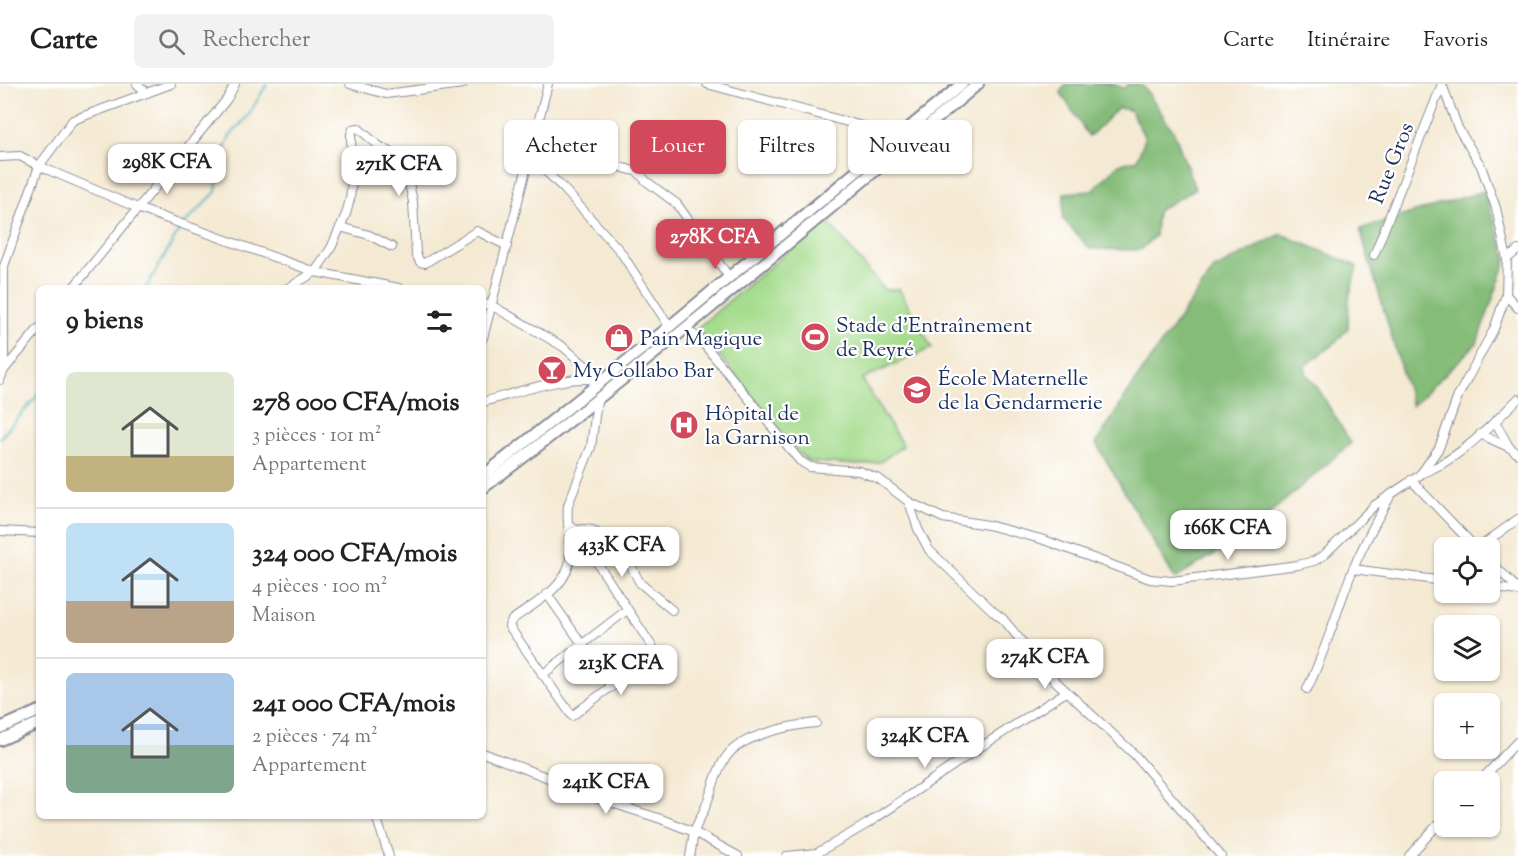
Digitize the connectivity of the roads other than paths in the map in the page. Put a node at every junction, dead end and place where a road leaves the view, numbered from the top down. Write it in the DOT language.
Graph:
graph roads {
  1 [pos="137,84"];
  2 [pos="171,84"];
  3 [pos="235,84"];
  4 [pos="350,84"];
  5 [pos="463,84"];
  6 [pos="548,84"];
  7 [pos="707,84"];
  8 [pos="962,84"];
  9 [pos="978,84"];
  10 [pos="1442,84"];
  11 [pos="147,93"];
  12 [pos="539,120"];
  13 [pos="918,120"];
  14 [pos="848,122"];
  15 [pos="0,157"];
  16 [pos="39,166"];
  17 [pos="618,166"];
  18 [pos="525,174"];
  19 [pos="549,174"];
  20 [pos="853,174"];
  21 [pos="140,209"];
  22 [pos="340,227"];
  23 [pos="507,246"];
  24 [pos="392,247"];
  25 [pos="1518,250"];
  26 [pos="1374,255"];
  27 [pos="1507,259"];
  28 [pos="315,272"];
  29 [pos="729,277"];
  30 [pos="76,285"];
  31 [pos="293,285"];
  32 [pos="383,285"];
  33 [pos="1506,295"];
  34 [pos="487,305"];
  35 [pos="1518,308"];
  36 [pos="669,326"];
  37 [pos="684,329"];
  38 [pos="36,332"];
  39 [pos="4,370"];
  40 [pos="0,380"];
  41 [pos="602,381"];
  42 [pos="1518,399"];
  43 [pos="597,400"];
  44 [pos="486,401"];
  45 [pos="1495,421"];
  46 [pos="1480,434"];
  47 [pos="1510,448"];
  48 [pos="1518,454"];
  49 [pos="486,474"];
  50 [pos="1420,475"];
  51 [pos="1411,480"];
  52 [pos="486,486"];
  53 [pos="1393,491"];
  54 [pos="909,502"];
  55 [pos="1518,519"];
  56 [pos="568,524"];
  57 [pos="576,530"];
  58 [pos="0,531"];
  59 [pos="36,534"];
  60 [pos="1466,537"];
  61 [pos="1493,537"];
  62 [pos="1353,569"];
  63 [pos="1500,571"];
  64 [pos="1434,580"];
  65 [pos="1500,588"];
  66 [pos="1518,590"];
  67 [pos="547,594"];
  68 [pos="627,610"];
  69 [pos="672,610"];
  70 [pos="582,644"];
  71 [pos="542,675"];
  72 [pos="612,687"];
  73 [pos="1306,689"];
  74 [pos="1066,692"];
  75 [pos="36,712"];
  76 [pos="816,723"];
  77 [pos="36,724"];
  78 [pos="0,728"];
  79 [pos="0,740"];
  80 [pos="1518,741"];
  81 [pos="486,754"];
  82 [pos="1489,771"];
  83 [pos="377,819"];
  84 [pos="1434,829"];
  85 [pos="694,832"];
  86 [pos="389,856"];
  87 [pos="690,856"];
  88 [pos="738,856"];
  89 [pos="787,856"];
  90 [pos="1221,856"];
  91 [pos="1409,856"];
  1 -- 11 [label="street"];
  2 -- 11 [label="street"];
  3 -- 21 [label="street"];
  4 -- 5 [label="street"];
  6 -- 12 [label="street"];
  7 -- 14 [label="street"];
  8 -- 13 [label="main road"];
  9 -- 37 [label="main road"];
  10 -- 26 [label="street, Rue Gros"];
  10 -- 27 [label="street"];
  11 -- 16 [label="street"];
  15 -- 16 [label="street"];
  16 -- 21 [label="street"];
  16 -- 39 [label="street"];
  17 -- 29 [label="street"];
  18 -- 23 [label="street"];
  19 -- 36 [label="street"];
  20 -- 29 [label="main road"];
  21 -- 28 [label="street"];
  21 -- 30 [label="street"];
  22 -- 23 [label="street"];
  22 -- 24 [label="street"];
  22 -- 28 [label="street"];
  23 -- 34 [label="street"];
  25 -- 27 [label="street"];
  27 -- 33 [label="street"];
  28 -- 31 [label="street"];
  28 -- 32 [label="street"];
  29 -- 36 [label="main road"];
  33 -- 35 [label="street"];
  33 -- 50 [label="street"];
  34 -- 41 [label="street"];
  36 -- 41 [label="main road"];
  37 -- 43 [label="main road"];
  37 -- 54 [label="street"];
  38 -- 39 [label="street"];
  39 -- 40 [label="street"];
  41 -- 44 [label="street"];
  41 -- 49 [label="main road"];
  42 -- 45 [label="street"];
  43 -- 52 [label="main road"];
  43 -- 56 [label="street"];
  45 -- 46 [label="street"];
  45 -- 47 [label="street"];
  46 -- 47 [label="street"];
  46 -- 50 [label="street"];
  47 -- 48 [label="street"];
  50 -- 51 [label="street"];
  51 -- 53 [label="street"];
  51 -- 60 [label="street"];
  53 -- 54 [label="street"];
  53 -- 62 [label="street"];
  54 -- 74 [label="street"];
  55 -- 61 [label="street"];
  56 -- 57 [label="street"];
  56 -- 67 [label="street"];
  57 -- 68 [label="street"];
  57 -- 69 [label="street"];
  58 -- 59 [label="street"];
  62 -- 64 [label="street"];
  62 -- 73 [label="street"];
  63 -- 66 [label="street"];
  65 -- 66 [label="street"];
  67 -- 70 [label="street"];
  67 -- 71 [label="street"];
  68 -- 70 [label="street"];
  68 -- 72 [label="street"];
  70 -- 71 [label="street"];
  70 -- 72 [label="street"];
  71 -- 72 [label="street"];
  74 -- 89 [label="street"];
  74 -- 90 [label="street"];
  75 -- 78 [label="main road"];
  76 -- 85 [label="street"];
  77 -- 79 [label="main road"];
  80 -- 82 [label="street"];
  81 -- 85 [label="street"];
  83 -- 86 [label="street"];
  84 -- 91 [label="street"];
  85 -- 87 [label="street"];
  85 -- 88 [label="street"];
}
